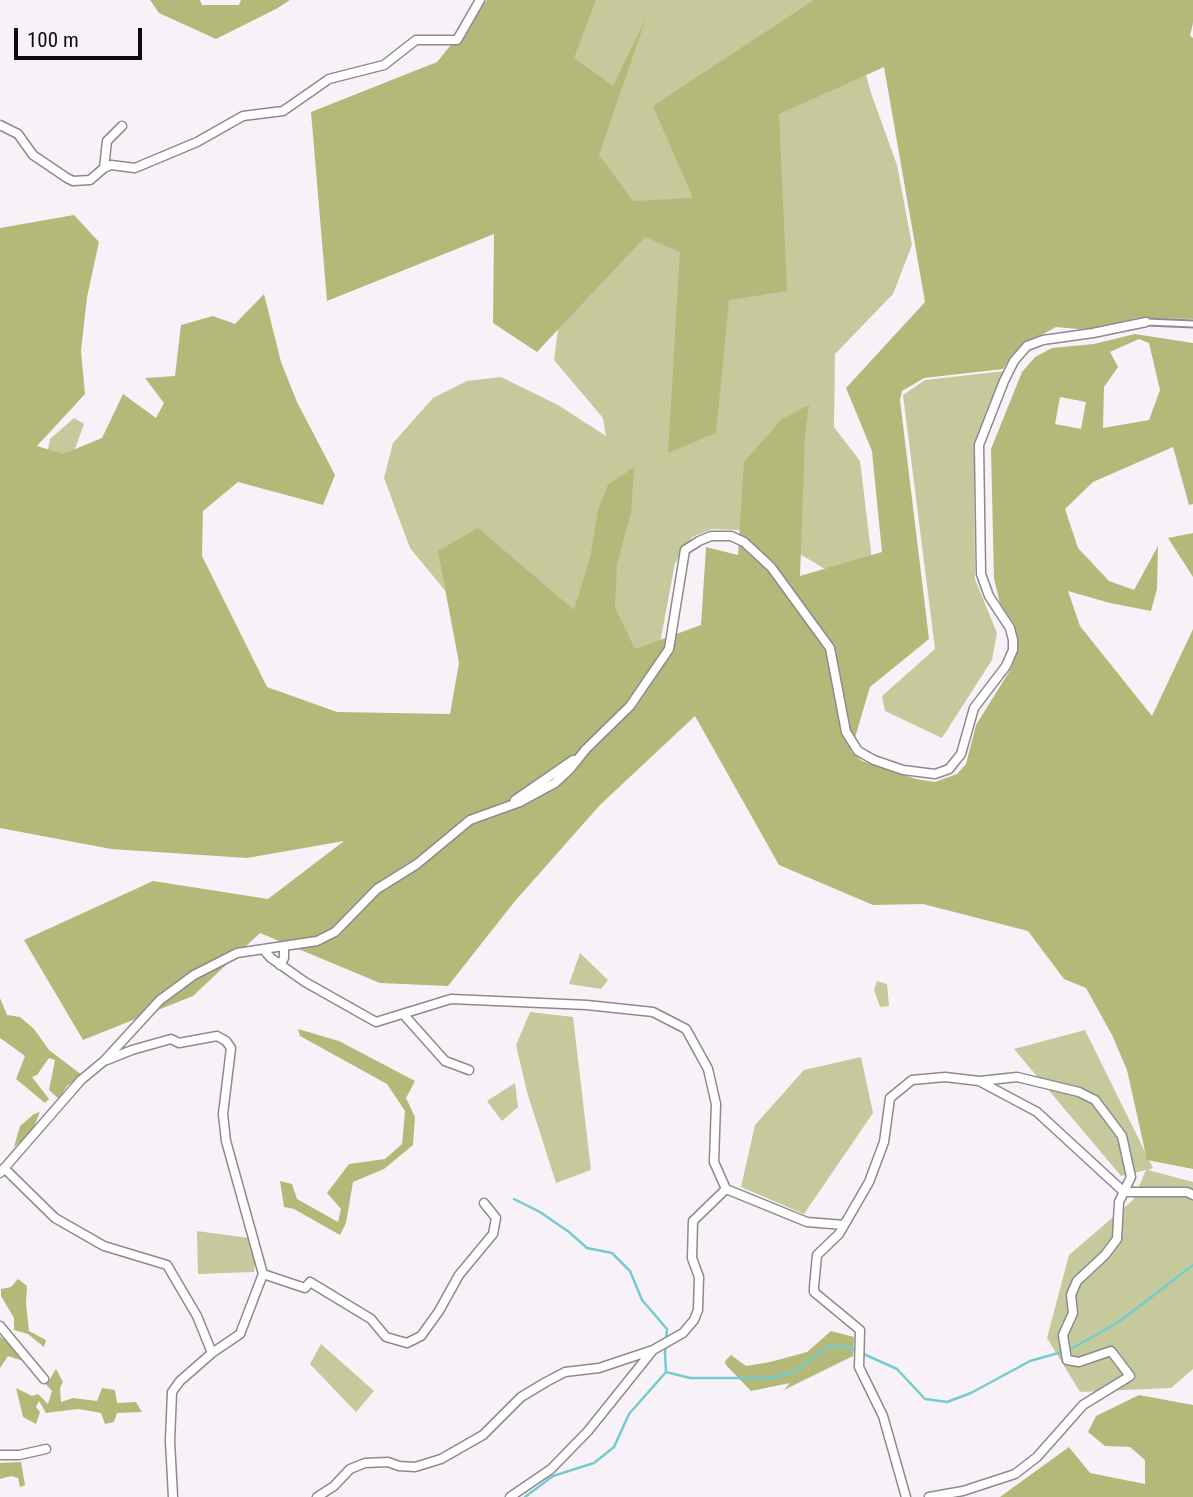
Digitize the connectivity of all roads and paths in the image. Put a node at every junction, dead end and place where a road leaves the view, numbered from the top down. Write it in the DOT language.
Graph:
graph roads {
  1 [pos="481,0"];
  2 [pos="0,125"];
  3 [pos="121,126"];
  4 [pos="104,168"];
  5 [pos="1146,322"];
  6 [pos="1193,324"];
  7 [pos="284,946"];
  8 [pos="263,949"];
  9 [pos="280,965"];
  10 [pos="404,1015"];
  11 [pos="104,1061"];
  12 [pos="469,1070"];
  13 [pos="979,1081"];
  14 [pos="2,1170"];
  15 [pos="726,1189"];
  16 [pos="1124,1192"];
  17 [pos="1193,1195"];
  18 [pos="484,1203"];
  19 [pos="844,1225"];
  20 [pos="263,1274"];
  21 [pos="0,1326"];
  22 [pos="653,1350"];
  23 [pos="212,1353"];
  24 [pos="44,1379"];
  25 [pos="46,1449"];
  26 [pos="0,1455"];
  27 [pos="173,1497"];
  28 [pos="317,1497"];
  29 [pos="510,1497"];
  30 [pos="906,1497"];
  31 [pos="929,1497"];
  1 -- 4 [label="street"];
  2 -- 4 [label="street"];
  3 -- 4 [label="street"];
  5 -- 6 [label="street"];
  5 -- 7 [label="street"];
  7 -- 8 [label="street"];
  7 -- 9 [label="street"];
  8 -- 9 [label="street"];
  8 -- 11 [label="street"];
  9 -- 10 [label="street"];
  10 -- 12 [label="street"];
  10 -- 15 [label="street"];
  11 -- 14 [label="street"];
  11 -- 20 [label="street"];
  13 -- 16 [label="street"];
  13 -- 16 [label="street"];
  13 -- 19 [label="street"];
  14 -- 23 [label="street"];
  15 -- 19 [label="street"];
  15 -- 22 [label="street"];
  16 -- 17 [label="street"];
  16 -- 31 [label="street"];
  18 -- 20 [label="street"];
  19 -- 30 [label="street"];
  20 -- 23 [label="street"];
  21 -- 24 [label="street"];
  22 -- 28 [label="street"];
  22 -- 29 [label="street"];
  23 -- 27 [label="street"];
  25 -- 26 [label="street"];
}
